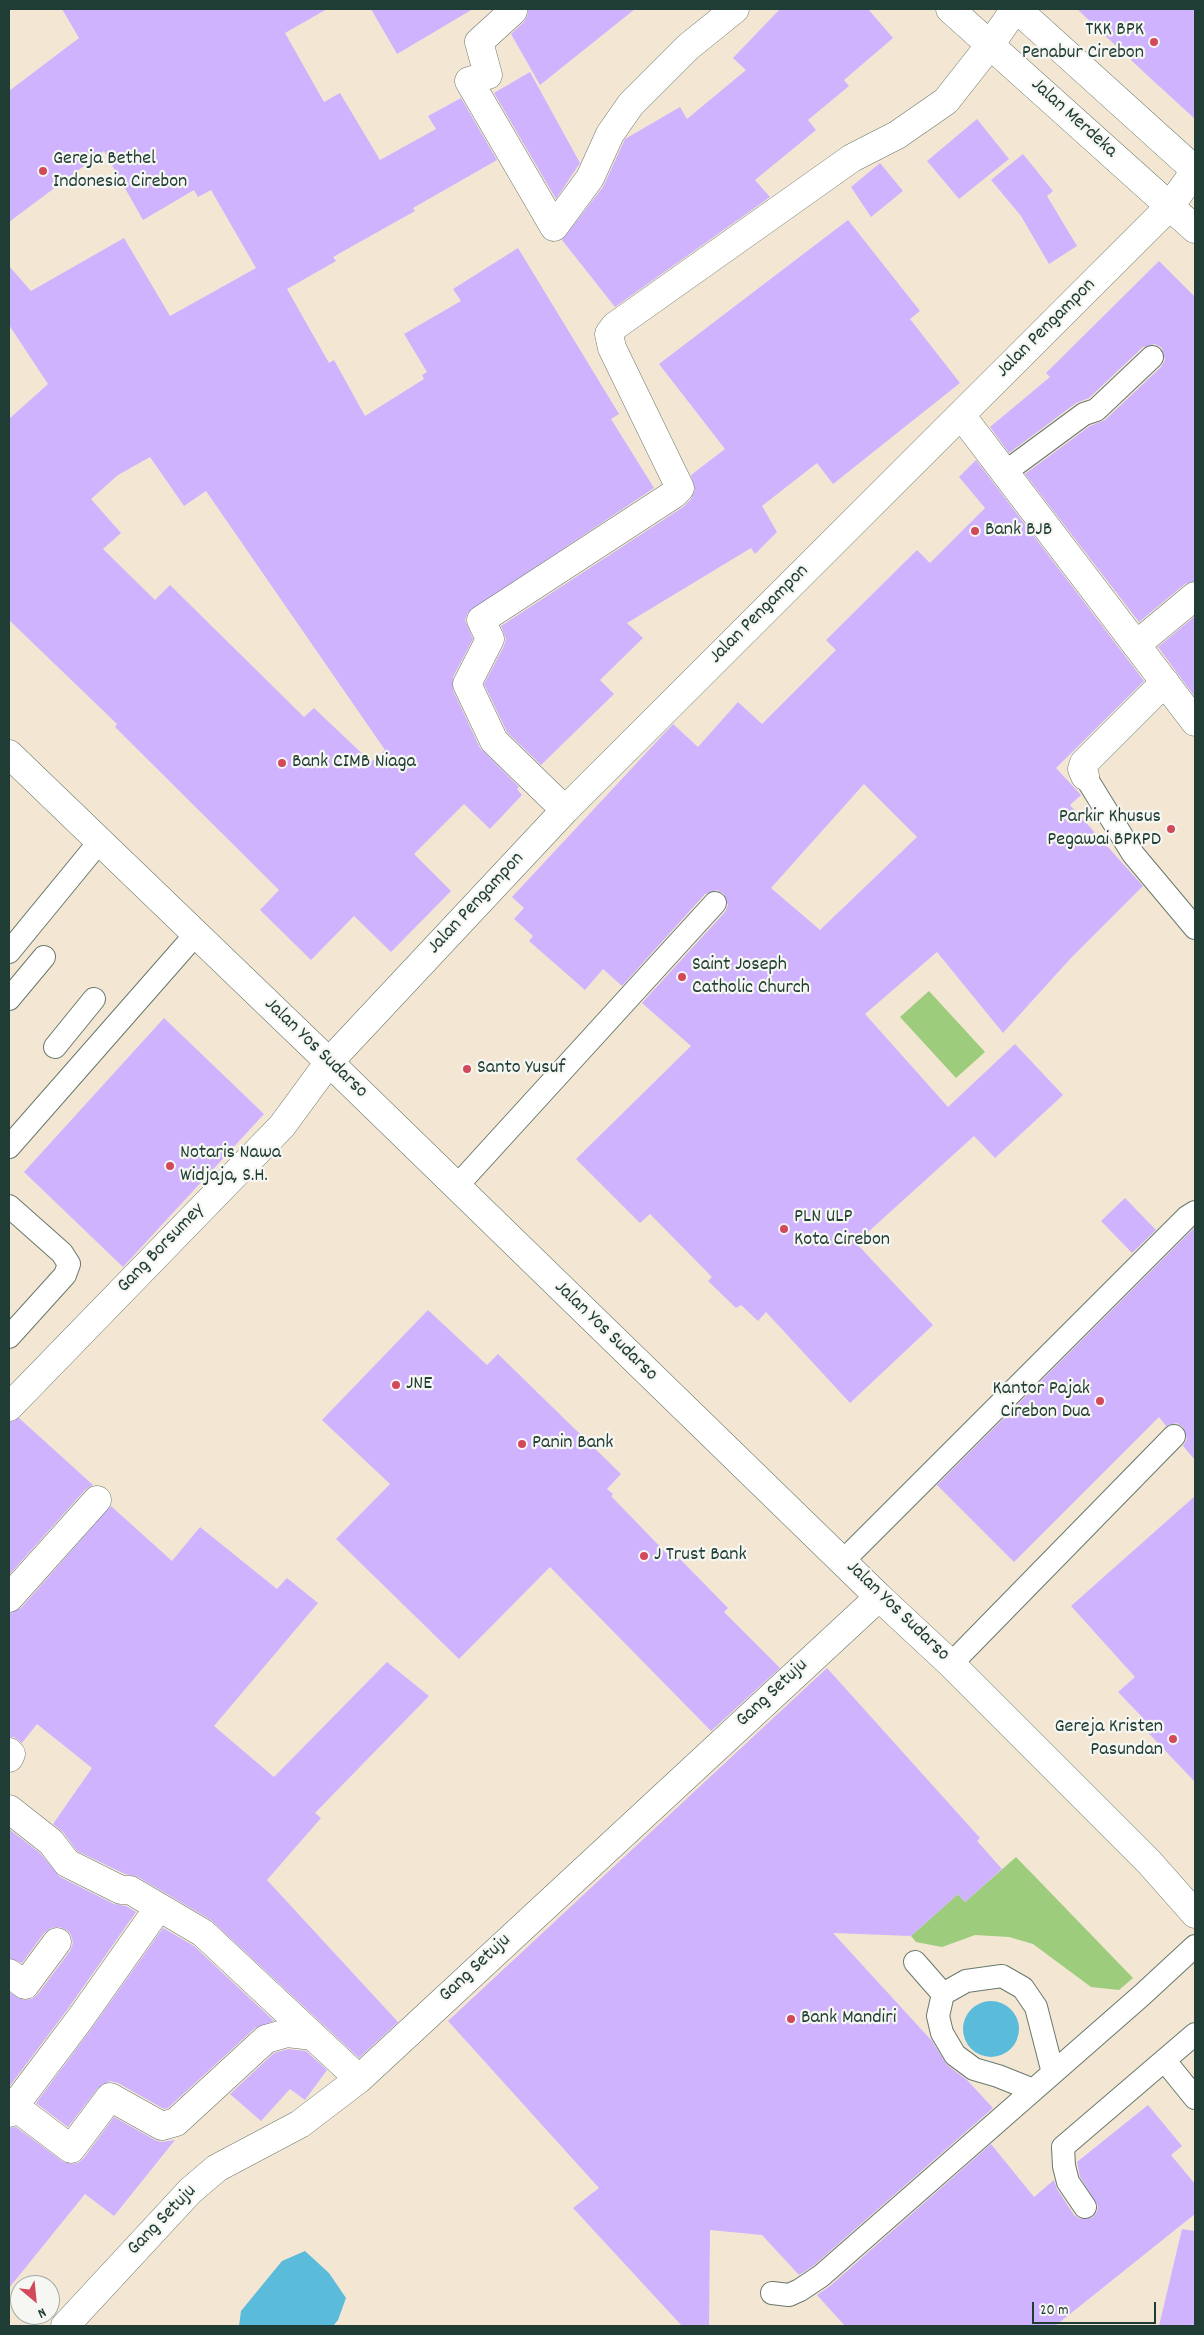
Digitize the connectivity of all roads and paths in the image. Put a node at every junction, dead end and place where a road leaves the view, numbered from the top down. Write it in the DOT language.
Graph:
graph roads {
  1 [pos="512,9"];
  2 [pos="735,9"];
  3 [pos="950,9"];
  4 [pos="1016,9"];
  5 [pos="990,45"];
  6 [pos="1195,171"];
  7 [pos="1170,206"];
  8 [pos="1195,229"];
  9 [pos="1152,357"];
  10 [pos="961,415"];
  11 [pos="1004,473"];
  12 [pos="1195,596"];
  13 [pos="1136,645"];
  14 [pos="1166,682"];
  15 [pos="1195,722"];
  16 [pos="9,754"];
  17 [pos="1085,776"];
  18 [pos="565,810"];
  19 [pos="100,841"];
  20 [pos="715,904"];
  21 [pos="1195,928"];
  22 [pos="195,935"];
  23 [pos="9,952"];
  24 [pos="44,957"];
  25 [pos="16,974"];
  26 [pos="9,999"];
  27 [pos="94,999"];
  28 [pos="75,1023"];
  29 [pos="100,1044"];
  30 [pos="55,1046"];
  31 [pos="329,1062"];
  32 [pos="9,1147"];
  33 [pos="456,1187"];
  34 [pos="9,1206"];
  35 [pos="1195,1212"];
  36 [pos="9,1337"];
  37 [pos="9,1407"];
  38 [pos="1174,1436"];
  39 [pos="97,1500"];
  40 [pos="842,1561"];
  41 [pos="879,1597"];
  42 [pos="9,1598"];
  43 [pos="951,1664"];
  44 [pos="9,1752"];
  45 [pos="9,1758"];
  46 [pos="9,1809"];
  47 [pos="159,1907"];
  48 [pos="1195,1914"];
  49 [pos="57,1942"];
  50 [pos="1195,1946"];
  51 [pos="915,1962"];
  52 [pos="9,1973"];
  53 [pos="943,1994"];
  54 [pos="1195,2034"];
  55 [pos="313,2036"];
  56 [pos="1164,2061"];
  57 [pos="1053,2073"];
  58 [pos="359,2079"];
  59 [pos="1033,2090"];
  60 [pos="1195,2098"];
  61 [pos="11,2110"];
  62 [pos="1085,2208"];
  63 [pos="772,2293"];
  64 [pos="65,2326"];
  1 -- 2 [label="main road"];
  3 -- 5 [label="main road, Jalan Merdeka"];
  4 -- 5 [label="main road"];
  4 -- 6 [label="main road"];
  5 -- 7 [label="main road, Jalan Merdeka"];
  5 -- 18 [label="main road"];
  6 -- 7 [label="main road, Jalan Pengampon"];
  7 -- 8 [label="main road, Jalan Merdeka"];
  7 -- 10 [label="main road, Jalan Pengampon"];
  9 -- 11 [label="lane"];
  10 -- 11 [label="main road"];
  10 -- 18 [label="main road, Jalan Pengampon"];
  11 -- 13 [label="main road"];
  12 -- 13 [label="main road"];
  13 -- 14 [label="main road"];
  14 -- 15 [label="main road"];
  14 -- 17 [label="main road"];
  16 -- 19 [label="main road, Jalan Yos Sudarso"];
  17 -- 21 [label="lane"];
  18 -- 31 [label="main road, Jalan Pengampon"];
  19 -- 22 [label="main road, Jalan Yos Sudarso"];
  19 -- 23 [label="lane"];
  20 -- 33 [label="lane"];
  22 -- 29 [label="lane"];
  22 -- 31 [label="main road, Jalan Yos Sudarso"];
  24 -- 25 [label="lane"];
  25 -- 26 [label="lane"];
  27 -- 28 [label="lane"];
  28 -- 29 [label="lane"];
  28 -- 30 [label="lane"];
  29 -- 32 [label="lane"];
  31 -- 33 [label="main road, Jalan Yos Sudarso"];
  31 -- 37 [label="main road, Gang Borsumey"];
  33 -- 40 [label="main road, Jalan Yos Sudarso"];
  34 -- 36 [label="lane"];
  35 -- 40 [label="lane"];
  38 -- 43 [label="lane"];
  39 -- 42 [label="main road"];
  40 -- 41 [label="main road, Jalan Yos Sudarso"];
  41 -- 43 [label="main road, Jalan Yos Sudarso"];
  41 -- 58 [label="main road, Gang Setuju"];
  43 -- 48 [label="main road, Jalan Yos Sudarso"];
  44 -- 45 [label="main road"];
  46 -- 47 [label="main road"];
  47 -- 55 [label="main road"];
  47 -- 61 [label="main road"];
  49 -- 52 [label="main road"];
  50 -- 57 [label="lane"];
  51 -- 53 [label="lane"];
  53 -- 57 [label="lane"];
  53 -- 59 [label="lane"];
  54 -- 56 [label="lane"];
  55 -- 58 [label="main road"];
  55 -- 61 [label="main road"];
  56 -- 60 [label="lane"];
  56 -- 62 [label="lane"];
  57 -- 59 [label="lane"];
  58 -- 64 [label="main road, Gang Setuju"];
  59 -- 63 [label="lane"];
}
